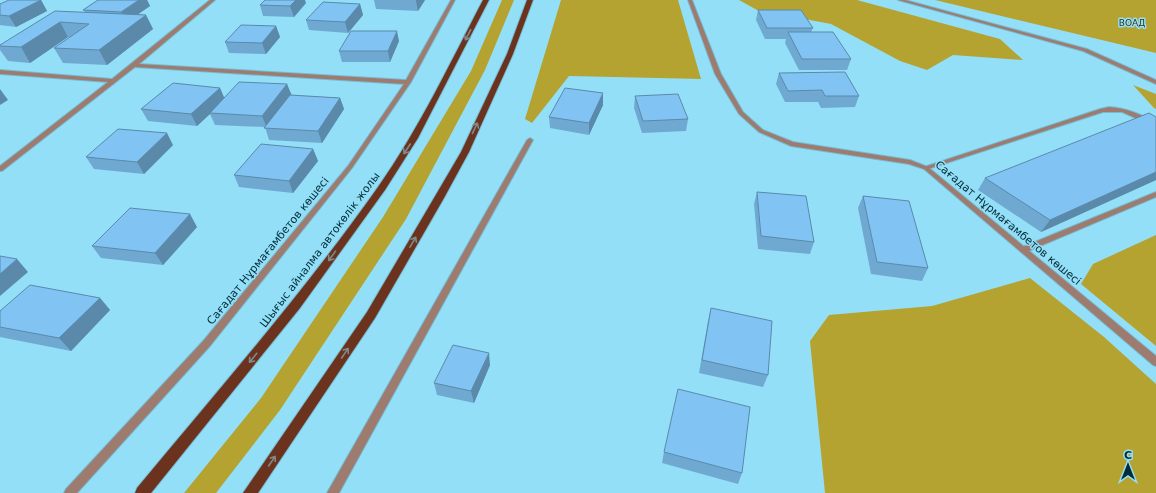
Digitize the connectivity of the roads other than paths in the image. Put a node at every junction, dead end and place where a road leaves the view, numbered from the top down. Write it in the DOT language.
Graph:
graph roads {
  1 [pos="213,0"];
  2 [pos="453,0"];
  3 [pos="486,0"];
  4 [pos="530,0"];
  5 [pos="690,0"];
  6 [pos="900,0"];
  7 [pos="134,65"];
  8 [pos="0,72"];
  9 [pos="113,81"];
  10 [pos="408,82"];
  11 [pos="1156,82"];
  12 [pos="1156,125"];
  13 [pos="530,140"];
  14 [pos="926,168"];
  15 [pos="0,169"];
  16 [pos="1156,194"];
  17 [pos="1023,250"];
  18 [pos="1156,362"];
  19 [pos="70,493"];
  20 [pos="142,493"];
  21 [pos="250,493"];
  22 [pos="333,493"];
  1 -- 7 [label="street"];
  2 -- 10 [label="street, Сағадат Нұрмағамбетов көшесі"];
  3 -- 20 [label="main road, Шығыс айналма автокөлік жолы, one-way"];
  21 -- 4 [label="main road, one-way"];
  5 -- 14 [label="street, Сағадат Нұрмағамбетов көшесі"];
  6 -- 11 [label="street"];
  7 -- 9 [label="street"];
  7 -- 10 [label="street"];
  8 -- 9 [label="street"];
  9 -- 15 [label="street"];
  10 -- 19 [label="street, Сағадат Нұрмағамбетов көшесі"];
  12 -- 14 [label="street"];
  13 -- 22 [label="street"];
  14 -- 17 [label="street, Сағадат Нұрмағамбетов көшесі"];
  16 -- 17 [label="street"];
  17 -- 18 [label="street, Сағадат Нұрмағамбетов көшесі"];
}
